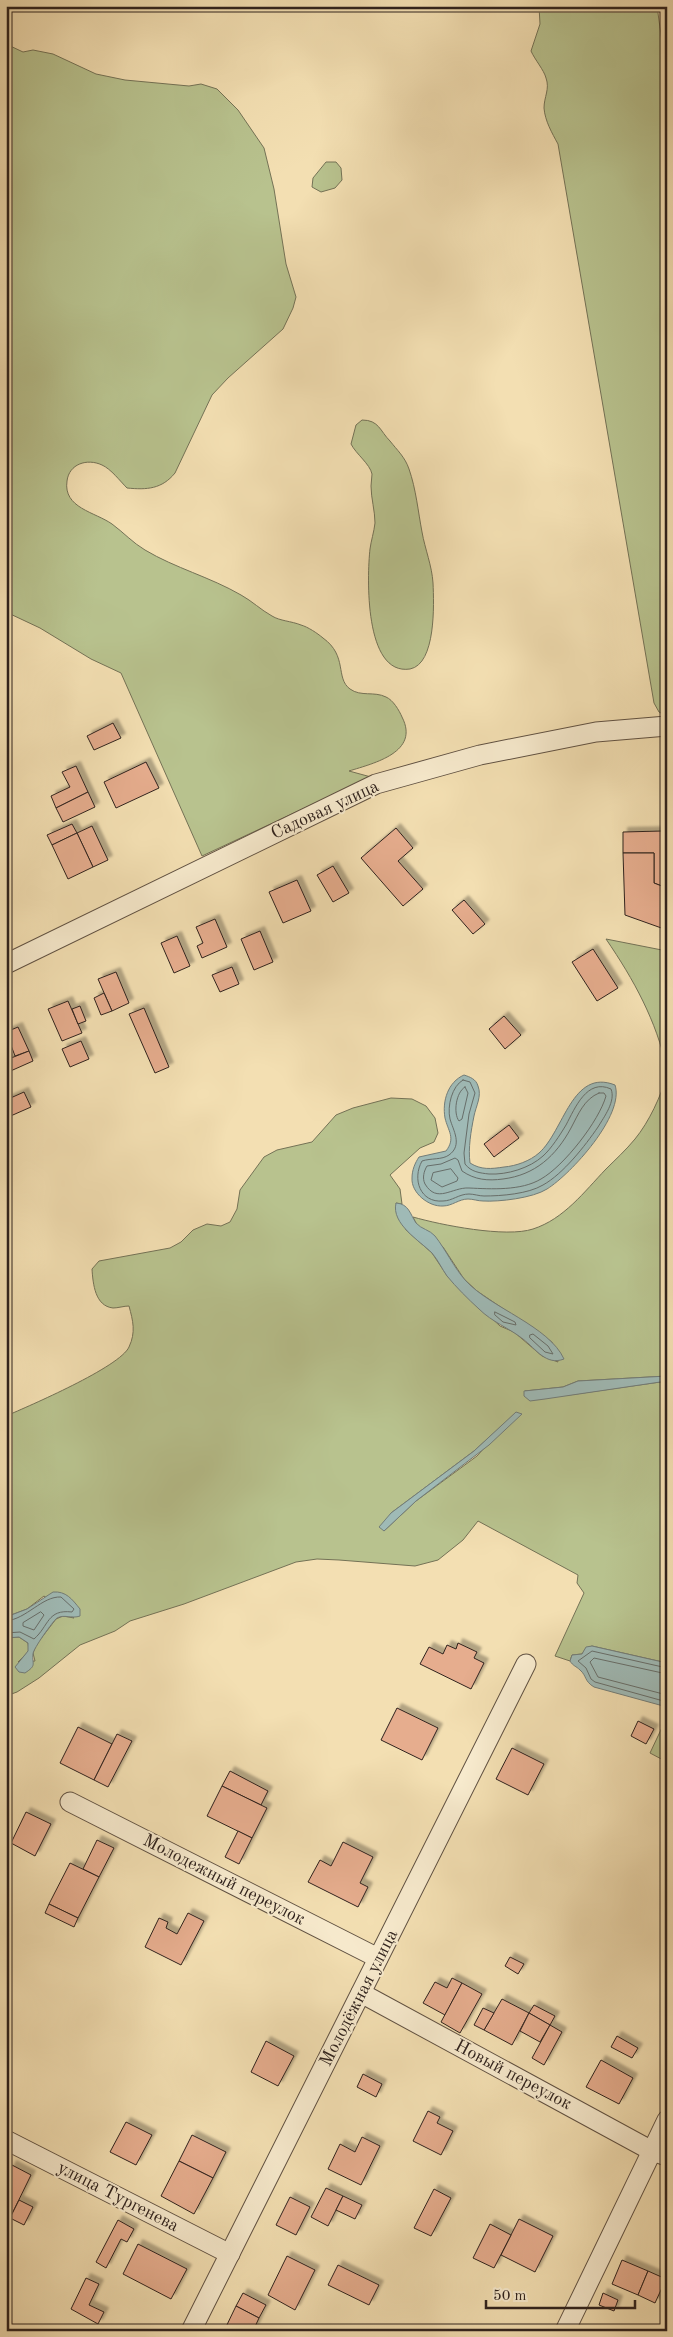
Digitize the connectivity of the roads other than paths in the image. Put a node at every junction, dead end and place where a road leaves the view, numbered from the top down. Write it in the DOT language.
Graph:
graph roads {
  1 [pos="667,726"];
  2 [pos="6,964"];
  3 [pos="526,1664"];
  4 [pos="70,1802"];
  5 [pos="378,1958"];
  6 [pos="361,1993"];
  7 [pos="667,2120"];
  8 [pos="6,2140"];
  9 [pos="659,2153"];
  10 [pos="230,2254"];
  11 [pos="191,2331"];
  12 [pos="565,2331"];
  1 -- 2 [label="street, Садовая улица"];
  3 -- 5 [label="street, Молодёжная улица"];
  4 -- 5 [label="street, Молодежный переулок"];
  5 -- 6 [label="street, Молодёжная улица"];
  6 -- 9 [label="street, Новый переулок"];
  6 -- 10 [label="street, Молодёжная улица"];
  7 -- 9 [label="street"];
  8 -- 10 [label="street, улица Тургенева"];
  9 -- 12 [label="street"];
  10 -- 11 [label="street, Молодёжная улица"];
}
